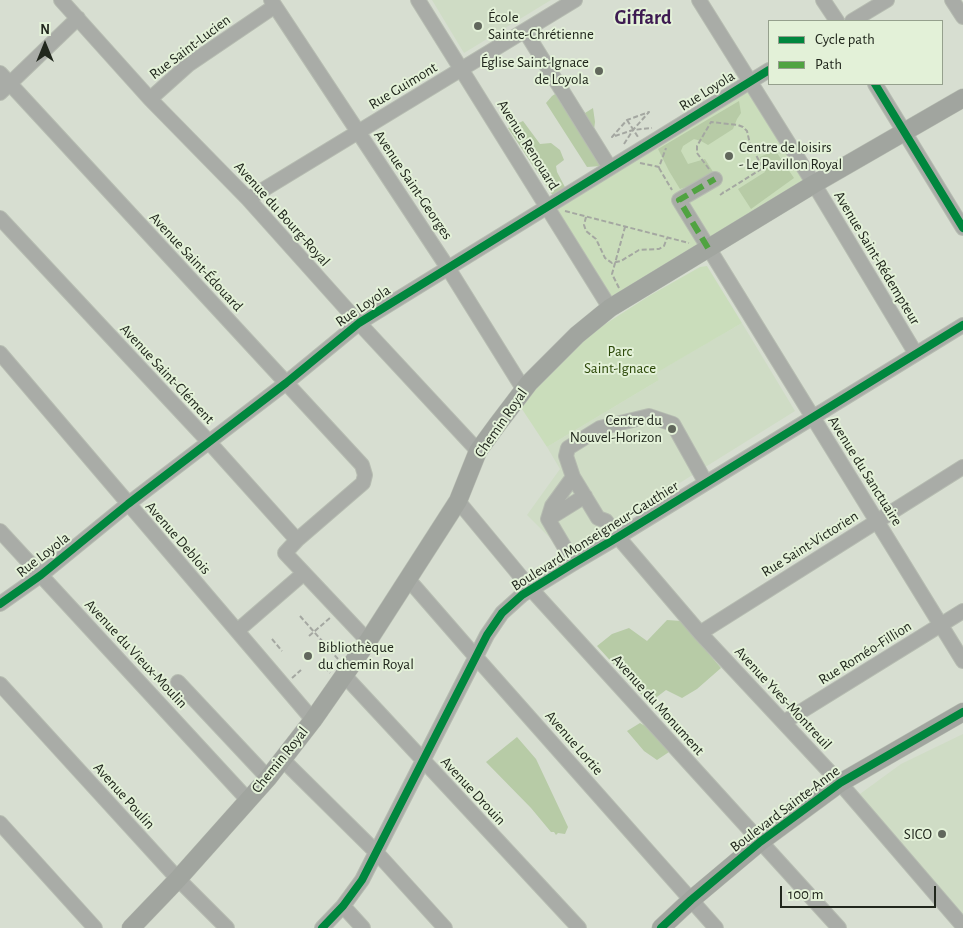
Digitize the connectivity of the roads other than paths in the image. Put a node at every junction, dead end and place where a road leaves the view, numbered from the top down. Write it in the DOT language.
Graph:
graph roads {
  1 [pos="61,0"];
  2 [pos="418,0"];
  3 [pos="575,0"];
  4 [pos="699,0"];
  5 [pos="824,0"];
  6 [pos="888,0"];
  7 [pos="952,0"];
  8 [pos="273,3"];
  9 [pos="963,17"];
  10 [pos="78,18"];
  11 [pos="836,20"];
  12 [pos="854,20"];
  13 [pos="524,31"];
  14 [pos="461,70"];
  15 [pos="768,71"];
  16 [pos="0,73"];
  17 [pos="750,81"];
  18 [pos="876,85"];
  19 [pos="5,88"];
  20 [pos="150,98"];
  21 [pos="963,98"];
  22 [pos="358,132"];
  23 [pos="905,132"];
  24 [pos="610,168"];
  25 [pos="715,179"];
  26 [pos="814,184"];
  27 [pos="248,199"];
  28 [pos="547,207"];
  29 [pos="0,218"];
  30 [pos="963,228"];
  31 [pos="708,248"];
  32 [pos="448,268"];
  33 [pos="610,308"];
  34 [pos="359,323"];
  35 [pos="963,325"];
  36 [pos="0,353"];
  37 [pos="916,354"];
  38 [pos="286,384"];
  39 [pos="524,390"];
  40 [pos="813,417"];
  41 [pos="209,442"];
  42 [pos="478,451"];
  43 [pos="963,467"];
  44 [pos="573,477"];
  45 [pos="706,483"];
  46 [pos="585,496"];
  47 [pos="458,501"];
  48 [pos="128,504"];
  49 [pos="548,519"];
  50 [pos="877,520"];
  51 [pos="0,531"];
  52 [pos="618,537"];
  53 [pos="296,540"];
  54 [pos="574,562"];
  55 [pos="304,573"];
  56 [pos="41,575"];
  57 [pos="408,579"];
  58 [pos="531,589"];
  59 [pos="0,604"];
  60 [pos="963,611"];
  61 [pos="942,625"];
  62 [pos="237,631"];
  63 [pos="700,632"];
  64 [pos="368,641"];
  65 [pos="475,656"];
  66 [pos="963,660"];
  67 [pos="346,672"];
  68 [pos="178,682"];
  69 [pos="0,684"];
  70 [pos="963,712"];
  71 [pos="312,720"];
  72 [pos="784,722"];
  73 [pos="282,759"];
  74 [pos="423,761"];
  75 [pos="268,778"];
  76 [pos="840,783"];
  77 [pos="248,800"];
  78 [pos="0,823"];
  79 [pos="760,842"];
  80 [pos="377,853"];
  81 [pos="178,878"];
  82 [pos="691,900"];
  83 [pos="343,906"];
  84 [pos="963,926"];
  85 [pos="95,928"];
  86 [pos="131,928"];
  87 [pos="227,928"];
  88 [pos="322,928"];
  89 [pos="363,928"];
  90 [pos="445,928"];
  91 [pos="579,928"];
  92 [pos="661,928"];
  93 [pos="716,928"];
  94 [pos="839,928"];
  1 -- 10 [label="street, Avenue du Bourg-Royal"];
  2 -- 14 [label="street, Avenue Renouard"];
  3 -- 13 [label="street, Rue Guimont"];
  4 -- 17 [label="street, Avenue Saint-Rédempteur"];
  5 -- 11 [label="street"];
  6 -- 12 [label="street"];
  7 -- 9 [label="street"];
  8 -- 20 [label="street, Rue Saint-Lucien"];
  8 -- 22 [label="street, Avenue Saint-Georges"];
  10 -- 19 [label="street"];
  10 -- 20 [label="street, Avenue du Bourg-Royal"];
  13 -- 14 [label="street, Rue Guimont"];
  13 -- 24 [label="street"];
  14 -- 22 [label="street, Rue Guimont"];
  14 -- 28 [label="street, Avenue Renouard"];
  15 -- 17 [label="street, Rue Loyola"];
  16 -- 19 [label="street, Avenue Saint-Édouard"];
  17 -- 24 [label="street, Rue Loyola"];
  17 -- 26 [label="street, Avenue Saint-Rédempteur"];
  18 -- 23 [label="street"];
  19 -- 38 [label="street, Avenue Saint-Édouard"];
  20 -- 27 [label="street, Avenue du Bourg-Royal"];
  21 -- 23 [label="main road, Chemin Royal"];
  22 -- 27 [label="street, Rue Guimont"];
  22 -- 32 [label="street, Avenue Saint-Georges"];
  23 -- 26 [label="main road, Chemin Royal"];
  23 -- 30 [label="street"];
  24 -- 28 [label="street, Rue Loyola"];
  25 -- 31 [label="street, Avenue du Sanctuaire"];
  26 -- 31 [label="main road, Chemin Royal"];
  26 -- 37 [label="street, Avenue Saint-Rédempteur"];
  27 -- 34 [label="street, Avenue du Bourg-Royal"];
  28 -- 32 [label="street, Rue Loyola"];
  28 -- 33 [label="street, Avenue Renouard"];
  29 -- 41 [label="street, Avenue Saint-Clément"];
  31 -- 33 [label="main road, Chemin Royal"];
  31 -- 40 [label="street, Avenue du Sanctuaire"];
  32 -- 34 [label="street, Rue Loyola"];
  32 -- 39 [label="street, Avenue Saint-Georges"];
  33 -- 39 [label="main road, Chemin Royal"];
  34 -- 38 [label="street, Rue Loyola"];
  34 -- 42 [label="street, Avenue du Bourg-Royal"];
  35 -- 37 [label="street, Boulevard Monseigneur-Gauthier"];
  36 -- 48 [label="street, Avenue Deblois"];
  37 -- 40 [label="street, Boulevard Monseigneur-Gauthier"];
  38 -- 41 [label="street, Rue Loyola"];
  38 -- 53 [label="street, Avenue Saint-Édouard"];
  39 -- 42 [label="main road, Chemin Royal"];
  40 -- 45 [label="street, Boulevard Monseigneur-Gauthier"];
  40 -- 50 [label="street, Avenue du Sanctuaire"];
  41 -- 48 [label="street, Rue Loyola"];
  41 -- 53 [label="street, Avenue Saint-Clément"];
  42 -- 47 [label="main road, Chemin Royal"];
  43 -- 50 [label="street, Rue Saint-Victorien"];
  44 -- 45 [label="street, Avenue Yves-Montreuil"];
  44 -- 46 [label="street, Avenue Yves-Montreuil"];
  44 -- 49 [label="street"];
  45 -- 52 [label="street, Boulevard Monseigneur-Gauthier"];
  46 -- 49 [label="street"];
  46 -- 52 [label="street, Avenue Yves-Montreuil"];
  47 -- 57 [label="main road, Chemin Royal"];
  47 -- 58 [label="street, Avenue du Monument"];
  48 -- 56 [label="street, Rue Loyola"];
  48 -- 62 [label="street, Avenue Deblois"];
  49 -- 54 [label="street"];
  50 -- 61 [label="street, Avenue du Sanctuaire"];
  50 -- 63 [label="street, Rue Saint-Victorien"];
  51 -- 56 [label="street, Avenue du Vieux-Moulin"];
  52 -- 54 [label="street, Boulevard Monseigneur-Gauthier"];
  52 -- 63 [label="street, Avenue Yves-Montreuil"];
  53 -- 55 [label="street"];
  54 -- 58 [label="street, Boulevard Monseigneur-Gauthier"];
  55 -- 62 [label="street"];
  55 -- 64 [label="street"];
  56 -- 59 [label="street, Rue Loyola"];
  56 -- 77 [label="street, Avenue du Vieux-Moulin"];
  57 -- 64 [label="main road, Chemin Royal"];
  57 -- 65 [label="street, Avenue Lortie"];
  58 -- 65 [label="street, Boulevard Monseigneur-Gauthier"];
  58 -- 79 [label="street, Avenue du Monument"];
  60 -- 61 [label="street, Rue Roméo-Fillion"];
  61 -- 66 [label="street, Avenue du Sanctuaire"];
  61 -- 72 [label="street, Rue Roméo-Fillion"];
  62 -- 71 [label="street, Avenue Deblois"];
  63 -- 72 [label="street, Avenue Yves-Montreuil"];
  64 -- 67 [label="main road, Chemin Royal"];
  65 -- 74 [label="street, Boulevard Monseigneur-Gauthier"];
  65 -- 82 [label="street, Avenue Lortie"];
  67 -- 71 [label="main road, Chemin Royal"];
  67 -- 74 [label="street, Avenue Drouin"];
  68 -- 75 [label="street"];
  69 -- 81 [label="street, Avenue Poulin"];
  70 -- 76 [label="main road, Boulevard Sainte-Anne"];
  71 -- 73 [label="main road, Chemin Royal"];
  72 -- 76 [label="street, Avenue Yves-Montreuil"];
  73 -- 75 [label="main road, Chemin Royal"];
  73 -- 80 [label="street"];
  74 -- 80 [label="street, Boulevard Monseigneur-Gauthier"];
  74 -- 91 [label="street, Avenue Drouin"];
  75 -- 77 [label="main road, Chemin Royal"];
  76 -- 79 [label="main road, Boulevard Sainte-Anne"];
  76 -- 84 [label="street, Avenue Yves-Montreuil"];
  77 -- 81 [label="main road, Chemin Royal"];
  78 -- 85 [label="street"];
  79 -- 82 [label="main road, Boulevard Sainte-Anne"];
  79 -- 94 [label="street, Avenue du Monument"];
  80 -- 83 [label="street, Boulevard Monseigneur-Gauthier"];
  80 -- 90 [label="street"];
  81 -- 86 [label="main road, Chemin Royal"];
  81 -- 87 [label="street, Avenue Poulin"];
  82 -- 92 [label="main road, Boulevard Sainte-Anne"];
  82 -- 93 [label="street, Avenue Lortie"];
  83 -- 88 [label="street, Boulevard Monseigneur-Gauthier"];
  83 -- 89 [label="street"];
}
